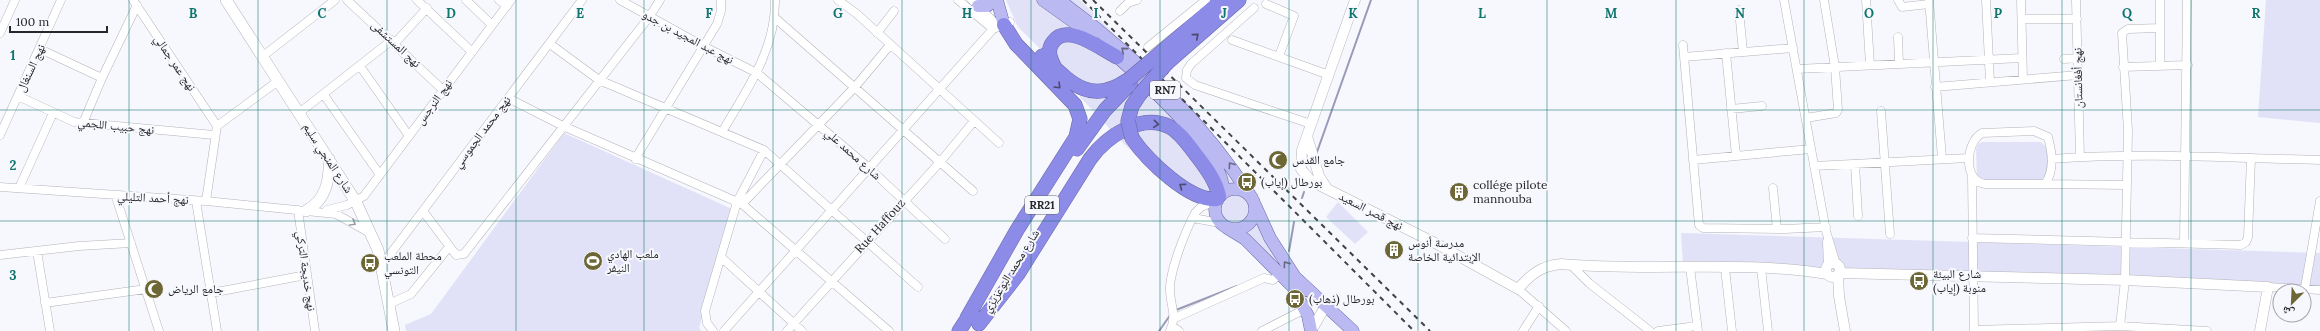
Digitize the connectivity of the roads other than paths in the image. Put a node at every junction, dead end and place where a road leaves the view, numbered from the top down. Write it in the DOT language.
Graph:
graph roads {
  1 [pos="15,0"];
  2 [pos="61,0"];
  3 [pos="226,0"];
  4 [pos="335,0"];
  5 [pos="348,0"];
  6 [pos="418,0"];
  7 [pos="466,0"];
  8 [pos="499,0"];
  9 [pos="582,0"];
  10 [pos="620,0"];
  11 [pos="660,0"];
  12 [pos="721,0"];
  13 [pos="775,0"];
  14 [pos="838,0"];
  15 [pos="958,0"];
  16 [pos="994,0"];
  17 [pos="998,0"];
  18 [pos="1004,0"];
  19 [pos="1043,0"];
  20 [pos="1059,0"];
  21 [pos="1137,0"];
  22 [pos="1206,0"];
  23 [pos="1222,0"];
  24 [pos="1240,0"];
  25 [pos="1355,0"];
  26 [pos="1784,0"];
  27 [pos="1824,0"];
  28 [pos="1866,0"];
  29 [pos="1898,0"];
  30 [pos="1986,0"];
  31 [pos="2021,0"];
  32 [pos="2076,0"];
  33 [pos="2160,0"];
  34 [pos="2187,0"];
  35 [pos="135,2"];
  36 [pos="1929,2"];
  37 [pos="509,3"];
  38 [pos="975,3"];
  39 [pos="1266,4"];
  40 [pos="427,8"];
  41 [pos="1254,8"];
  42 [pos="1739,10"];
  43 [pos="894,11"];
  44 [pos="1120,11"];
  45 [pos="649,17"];
  46 [pos="774,17"];
  47 [pos="2022,19"];
  48 [pos="2077,19"];
  49 [pos="492,25"];
  50 [pos="1002,26"];
  51 [pos="2160,28"];
  52 [pos="0,33"];
  53 [pos="877,33"];
  54 [pos="1898,36"];
  55 [pos="1232,40"];
  56 [pos="394,42"];
  57 [pos="550,44"];
  58 [pos="890,44"];
  59 [pos="1683,45"];
  60 [pos="703,46"];
  61 [pos="1793,48"];
  62 [pos="40,49"];
  63 [pos="471,51"];
  64 [pos="1743,52"];
  65 [pos="1726,53"];
  66 [pos="1158,55"];
  67 [pos="264,56"];
  68 [pos="1278,56"];
  69 [pos="1117,57"];
  70 [pos="1684,57"];
  71 [pos="2022,58"];
  72 [pos="2078,58"];
  73 [pos="2064,59"];
  74 [pos="1990,61"];
  75 [pos="1933,63"];
  76 [pos="1899,64"];
  77 [pos="1870,65"];
  78 [pos="2188,65"];
  79 [pos="360,66"];
  80 [pos="2160,66"];
  81 [pos="1835,67"];
  82 [pos="2123,67"];
  83 [pos="1055,69"];
  84 [pos="1797,69"];
  85 [pos="757,73"];
  86 [pos="1329,75"];
  87 [pos="2078,75"];
  88 [pos="102,78"];
  89 [pos="2023,79"];
  90 [pos="599,80"];
  91 [pos="278,81"];
  92 [pos="1990,82"];
  93 [pos="1134,86"];
  94 [pos="855,87"];
  95 [pos="1935,87"];
  96 [pos="443,90"];
  97 [pos="938,90"];
  98 [pos="324,95"];
  99 [pos="18,96"];
  100 [pos="508,98"];
  101 [pos="1762,106"];
  102 [pos="665,109"];
  103 [pos="1731,109"];
  104 [pos="1881,111"];
  105 [pos="52,113"];
  106 [pos="299,113"];
  107 [pos="1806,118"];
  108 [pos="974,120"];
  109 [pos="83,123"];
  110 [pos="819,124"];
  111 [pos="1312,124"];
  112 [pos="562,126"];
  113 [pos="903,129"];
  114 [pos="216,130"];
  115 [pos="722,132"];
  116 [pos="0,135"];
  117 [pos="409,136"];
  118 [pos="1307,136"];
  119 [pos="999,143"];
  120 [pos="1811,149"];
  121 [pos="764,150"];
  122 [pos="1736,156"];
  123 [pos="2186,156"];
  124 [pos="2080,157"];
  125 [pos="2127,157"];
  126 [pos="1942,158"];
  127 [pos="1969,158"];
  128 [pos="2251,158"];
  129 [pos="329,159"];
  130 [pos="635,159"];
  131 [pos="2052,159"];
  132 [pos="1693,160"];
  133 [pos="2320,160"];
  134 [pos="941,161"];
  135 [pos="1884,163"];
  136 [pos="1855,164"];
  137 [pos="781,166"];
  138 [pos="1814,166"];
  139 [pos="869,168"];
  140 [pos="380,175"];
  141 [pos="1972,176"];
  142 [pos="2046,184"];
  143 [pos="2126,184"];
  144 [pos="0,187"];
  145 [pos="19,188"];
  146 [pos="1773,188"];
  147 [pos="973,190"];
  148 [pos="1329,190"];
  149 [pos="116,197"];
  150 [pos="1219,198"];
  151 [pos="904,200"];
  152 [pos="196,201"];
  153 [pos="206,201"];
  154 [pos="2320,201"];
  155 [pos="356,202"];
  156 [pos="1254,202"];
  157 [pos="739,203"];
  158 [pos="302,210"];
  159 [pos="831,210"];
  160 [pos="424,211"];
  161 [pos="1858,216"];
  162 [pos="1193,218"];
  163 [pos="1224,225"];
  164 [pos="1777,229"];
  165 [pos="1826,229"];
  166 [pos="371,233"];
  167 [pos="1890,234"];
  168 [pos="1972,238"];
  169 [pos="946,239"];
  170 [pos="866,241"];
  171 [pos="2126,242"];
  172 [pos="2184,242"];
  173 [pos="132,243"];
  174 [pos="449,247"];
  175 [pos="795,250"];
  176 [pos="37,252"];
  177 [pos="0,255"];
  178 [pos="721,257"];
  179 [pos="382,265"];
  180 [pos="1571,265"];
  181 [pos="1690,267"];
  182 [pos="1725,268"];
  183 [pos="1761,268"];
  184 [pos="1833,270"];
  185 [pos="1280,274"];
  186 [pos="306,276"];
  187 [pos="1972,276"];
  188 [pos="2124,280"];
  189 [pos="830,281"];
  190 [pos="2306,283"];
  191 [pos="918,287"];
  192 [pos="2268,287"];
  193 [pos="2272,287"];
  194 [pos="1294,288"];
  195 [pos="146,289"];
  196 [pos="1518,289"];
  197 [pos="758,292"];
  198 [pos="211,293"];
  199 [pos="45,303"];
  200 [pos="389,304"];
  201 [pos="1539,306"];
  202 [pos="1305,309"];
  203 [pos="1323,310"];
  204 [pos="794,323"];
  205 [pos="1173,323"];
  206 [pos="974,324"];
  207 [pos="2120,326"];
  208 [pos="1698,329"];
  209 [pos="1313,330"];
  210 [pos="1564,330"];
  211 [pos="50,331"];
  212 [pos="159,331"];
  213 [pos="217,331"];
  214 [pos="315,331"];
  215 [pos="394,331"];
  216 [pos="713,331"];
  217 [pos="724,331"];
  218 [pos="787,331"];
  219 [pos="802,331"];
  220 [pos="889,331"];
  221 [pos="959,331"];
  222 [pos="1179,331"];
  223 [pos="1262,331"];
  224 [pos="1340,331"];
  225 [pos="1353,331"];
  226 [pos="1523,331"];
  227 [pos="1650,331"];
  228 [pos="1658,331"];
  229 [pos="1732,331"];
  230 [pos="1768,331"];
  231 [pos="1845,331"];
  232 [pos="1974,331"];
  233 [pos="2207,331"];
  234 [pos="2260,331"];
  1 -- 52 [label="street"];
  2 -- 62 [label="street, نهج السنغال"];
  3 -- 67 [label="main road, شارع المنجي سليم"];
  4 -- 67 [label="street"];
  5 -- 56 [label="street, نهج المستشفى"];
  6 -- 40 [label="street"];
  7 -- 49 [label="street"];
  8 -- 37 [label="street"];
  9 -- 57 [label="street, نهج محمد الجموسي"];
  10 -- 45 [label="street, نهج عبد المجيد بن جدو"];
  11 -- 45 [label="street"];
  12 -- 60 [label="street"];
  13 -- 46 [label="street"];
  14 -- 53 [label="street"];
  15 -- 50 [label="street"];
  16 -- 38 [label="main road"];
  17 -- 50 [label="main road"];
  18 -- 50 [label="main road"];
  19 -- 69 [label="main road, RN7"];
  156 -- 20 [label="main road, RN7, one-way"];
  21 -- 44 [label="street"];
  22 -- 66 [label="street"];
  23 -- 66 [label="highway"];
  66 -- 24 [label="highway, one-way"];
  25 -- 86 [label="street"];
  26 -- 61 [label="street"];
  27 -- 81 [label="street"];
  28 -- 77 [label="street"];
  29 -- 36 [label="street"];
  30 -- 74 [label="street"];
  31 -- 47 [label="street"];
  32 -- 48 [label="street, نهج أفغانستان"];
  33 -- 51 [label="street"];
  34 -- 78 [label="street"];
  35 -- 88 [label="street"];
  35 -- 114 [label="street, نهج عمر جمالي"];
  36 -- 75 [label="street"];
  37 -- 49 [label="street, نهج النرجس"];
  38 -- 50 [label="street"];
  39 -- 68 [label="street"];
  40 -- 56 [label="street"];
  40 -- 63 [label="street"];
  41 -- 111 [label="street"];
  42 -- 64 [label="street"];
  43 -- 53 [label="street"];
  45 -- 60 [label="street, نهج عبد المجيد بن جدو"];
  45 -- 90 [label="street"];
  46 -- 85 [label="street"];
  46 -- 94 [label="street"];
  47 -- 48 [label="street"];
  47 -- 71 [label="street"];
  48 -- 72 [label="street, نهج أفغانستان"];
  49 -- 63 [label="street, نهج النرجس"];
  50 -- 83 [label="highway"];
  50 -- 97 [label="street"];
  50 -- 206 [label="highway, one-way"];
  51 -- 80 [label="street"];
  51 -- 82 [label="street"];
  53 -- 58 [label="street"];
  54 -- 76 [label="street"];
  55 -- 68 [label="street"];
  56 -- 79 [label="street"];
  56 -- 96 [label="street, نهج المستشفى"];
  57 -- 90 [label="street"];
  57 -- 100 [label="street, نهج محمد الجموسي"];
  58 -- 94 [label="street"];
  58 -- 97 [label="street"];
  59 -- 70 [label="street"];
  60 -- 85 [label="street, نهج عبد المجيد بن جدو"];
  60 -- 102 [label="street"];
  61 -- 64 [label="street"];
  61 -- 84 [label="street"];
  62 -- 88 [label="street"];
  62 -- 99 [label="street, نهج السنغال"];
  63 -- 96 [label="street, نهج النرجس"];
  64 -- 65 [label="street"];
  65 -- 70 [label="street"];
  65 -- 103 [label="street"];
  66 -- 93 [label="highway, bridge"];
  67 -- 91 [label="main road, شارع المنجي سليم"];
  68 -- 86 [label="street"];
  69 -- 83 [label="highway"];
  69 -- 150 [label="main road, RN7"];
  70 -- 132 [label="street"];
  71 -- 74 [label="street"];
  71 -- 89 [label="street"];
  72 -- 73 [label="street"];
  72 -- 87 [label="street, نهج أفغانستان"];
  74 -- 75 [label="street"];
  74 -- 92 [label="street"];
  75 -- 76 [label="street"];
  75 -- 95 [label="street"];
  76 -- 77 [label="street"];
  77 -- 81 [label="street"];
  78 -- 80 [label="street"];
  78 -- 123 [label="street"];
  79 -- 98 [label="street"];
  79 -- 117 [label="street"];
  80 -- 82 [label="street"];
  81 -- 84 [label="street"];
  81 -- 107 [label="street"];
  82 -- 125 [label="street"];
  83 -- 93 [label="highway"];
  84 -- 107 [label="street"];
  85 -- 110 [label="street, شارع محمد علي"];
  85 -- 115 [label="street"];
  86 -- 111 [label="street"];
  87 -- 89 [label="street"];
  87 -- 124 [label="street, نهج أفغانستان"];
  88 -- 109 [label="street"];
  89 -- 92 [label="street"];
  90 -- 102 [label="street"];
  90 -- 112 [label="street"];
  91 -- 106 [label="main road, شارع المنجي سليم"];
  91 -- 114 [label="street"];
  92 -- 95 [label="street"];
  150 -- 93 [label="highway, one-way, bridge"];
  93 -- 206 [label="highway, شارع محمد البوعزيزي / RR21"];
  94 -- 110 [label="street"];
  94 -- 113 [label="street"];
  95 -- 126 [label="street"];
  96 -- 117 [label="street, نهج النرجس"];
  97 -- 108 [label="street"];
  97 -- 113 [label="street"];
  98 -- 106 [label="street"];
  98 -- 140 [label="street"];
  99 -- 105 [label="street, نهج حبيب اللجمي"];
  99 -- 116 [label="street, نهج السنغال"];
  100 -- 112 [label="street"];
  100 -- 160 [label="street, نهج محمد الجموسي"];
  101 -- 103 [label="street"];
  102 -- 115 [label="street"];
  102 -- 130 [label="street"];
  103 -- 122 [label="street"];
  104 -- 135 [label="street"];
  105 -- 109 [label="street, نهج حبيب اللجمي"];
  105 -- 145 [label="street"];
  106 -- 129 [label="main road, شارع المنجي سليم"];
  107 -- 120 [label="street"];
  108 -- 119 [label="street"];
  108 -- 134 [label="street, Rue Haffouz"];
  109 -- 114 [label="street, نهج حبيب اللجمي"];
  110 -- 137 [label="street"];
  110 -- 139 [label="street, شارع محمد علي"];
  111 -- 118 [label="street"];
  112 -- 130 [label="street"];
  112 -- 174 [label="street"];
  113 -- 134 [label="street"];
  113 -- 139 [label="street"];
  114 -- 153 [label="street"];
  115 -- 121 [label="street"];
  117 -- 140 [label="street, نهج النرجس"];
  118 -- 148 [label="street"];
  118 -- 148 [label="street, نهج قصر السعيد"];
  120 -- 122 [label="street"];
  120 -- 138 [label="street"];
  121 -- 137 [label="street"];
  121 -- 157 [label="street"];
  122 -- 132 [label="street"];
  123 -- 125 [label="street"];
  123 -- 128 [label="street"];
  123 -- 172 [label="street"];
  124 -- 125 [label="street"];
  124 -- 131 [label="street"];
  125 -- 143 [label="street"];
  126 -- 127 [label="street"];
  126 -- 135 [label="street"];
  127 -- 131 [label="street"];
  127 -- 141 [label="street"];
  128 -- 133 [label="street"];
  128 -- 172 [label="street"];
  129 -- 155 [label="main road, شارع المنجي سليم"];
  129 -- 158 [label="main road"];
  130 -- 157 [label="street"];
  131 -- 142 [label="street"];
  132 -- 164 [label="street"];
  134 -- 147 [label="street"];
  134 -- 151 [label="street, Rue Haffouz"];
  135 -- 136 [label="street"];
  135 -- 167 [label="street"];
  136 -- 138 [label="street"];
  136 -- 161 [label="street"];
  137 -- 157 [label="street"];
  137 -- 159 [label="street"];
  138 -- 165 [label="street"];
  139 -- 151 [label="street, شارع محمد علي"];
  139 -- 159 [label="street"];
  140 -- 155 [label="street, نهج النرجس"];
  141 -- 142 [label="street"];
  141 -- 168 [label="street"];
  142 -- 143 [label="street"];
  143 -- 171 [label="street"];
  144 -- 145 [label="street, نهج أحمد التليلي"];
  145 -- 149 [label="street, نهج أحمد التليلي"];
  146 -- 164 [label="street"];
  148 -- 196 [label="street, نهج قصر السعيد"];
  149 -- 152 [label="street, نهج أحمد التليلي"];
  149 -- 173 [label="street"];
  150 -- 156 [label="main road"];
  150 -- 162 [label="street"];
  150 -- 163 [label="main road, RN7"];
  206 -- 150 [label="highway, one-way"];
  151 -- 169 [label="street, شارع محمد علي"];
  151 -- 170 [label="street, Rue Haffouz"];
  152 -- 153 [label="street, نهج أحمد التليلي"];
  152 -- 198 [label="street"];
  153 -- 158 [label="street, نهج أحمد التليلي"];
  154 -- 190 [label="street"];
  155 -- 158 [label="street, نهج أحمد التليلي"];
  155 -- 166 [label="main road, شارع المنجي سليم"];
  156 -- 163 [label="main road"];
  203 -- 156 [label="main road, RN7, one-way"];
  157 -- 175 [label="street"];
  157 -- 178 [label="street"];
  158 -- 166 [label="street, نهج أحمد التليلي, one-way"];
  158 -- 186 [label="street, نهج خديجة التركي"];
  159 -- 170 [label="street"];
  159 -- 175 [label="street"];
  160 -- 174 [label="street"];
  160 -- 179 [label="street, نهج محمد الجموسي"];
  162 -- 163 [label="street"];
  162 -- 205 [label="street"];
  163 -- 185 [label="main road, RN7"];
  164 -- 165 [label="street"];
  165 -- 184 [label="street"];
  166 -- 179 [label="main road, شارع المنجي سليم"];
  168 -- 171 [label="street"];
  168 -- 187 [label="street"];
  170 -- 189 [label="street, Rue Haffouz"];
  170 -- 191 [label="street"];
  171 -- 172 [label="street"];
  171 -- 188 [label="street"];
  173 -- 176 [label="street"];
  173 -- 195 [label="street"];
  174 -- 200 [label="street"];
  175 -- 189 [label="street"];
  175 -- 197 [label="street"];
  176 -- 177 [label="street"];
  176 -- 199 [label="street"];
  178 -- 197 [label="street"];
  178 -- 216 [label="street"];
  179 -- 200 [label="main road, شارع المنجي سليم"];
  180 -- 181 [label="street"];
  180 -- 196 [label="street"];
  180 -- 227 [label="street"];
  181 -- 182 [label="street"];
  181 -- 208 [label="street"];
  182 -- 183 [label="street"];
  182 -- 229 [label="street"];
  183 -- 184 [label="street"];
  183 -- 230 [label="street"];
  184 -- 187 [label="street"];
  184 -- 231 [label="street"];
  185 -- 194 [label="main road, RN7"];
  185 -- 205 [label="street"];
  186 -- 198 [label="street"];
  186 -- 214 [label="street, نهج خديجة التركي"];
  187 -- 188 [label="street"];
  187 -- 232 [label="street"];
  188 -- 192 [label="street"];
  188 -- 207 [label="street"];
  189 -- 204 [label="street, Rue Haffouz"];
  189 -- 220 [label="street"];
  192 -- 193 [label="street"];
  192 -- 234 [label="street"];
  194 -- 202 [label="main road"];
  194 -- 203 [label="main road, RN7"];
  195 -- 199 [label="street"];
  195 -- 212 [label="street"];
  196 -- 201 [label="street"];
  197 -- 204 [label="street"];
  197 -- 217 [label="street"];
  198 -- 213 [label="street"];
  199 -- 211 [label="street"];
  200 -- 215 [label="main road, شارع المنجي سليم"];
  201 -- 210 [label="street"];
  201 -- 226 [label="street"];
  202 -- 209 [label="main road"];
  202 -- 223 [label="street"];
  203 -- 209 [label="street"];
  203 -- 224 [label="main road, RN7"];
  203 -- 225 [label="main road, RN7"];
  204 -- 218 [label="street, Rue Haffouz"];
  204 -- 219 [label="street"];
  205 -- 222 [label="street"];
  206 -- 221 [label="highway, شارع محمد البوعزيزي / RR21"];
  207 -- 232 [label="street"];
  207 -- 233 [label="street"];
  208 -- 228 [label="street"];
}
